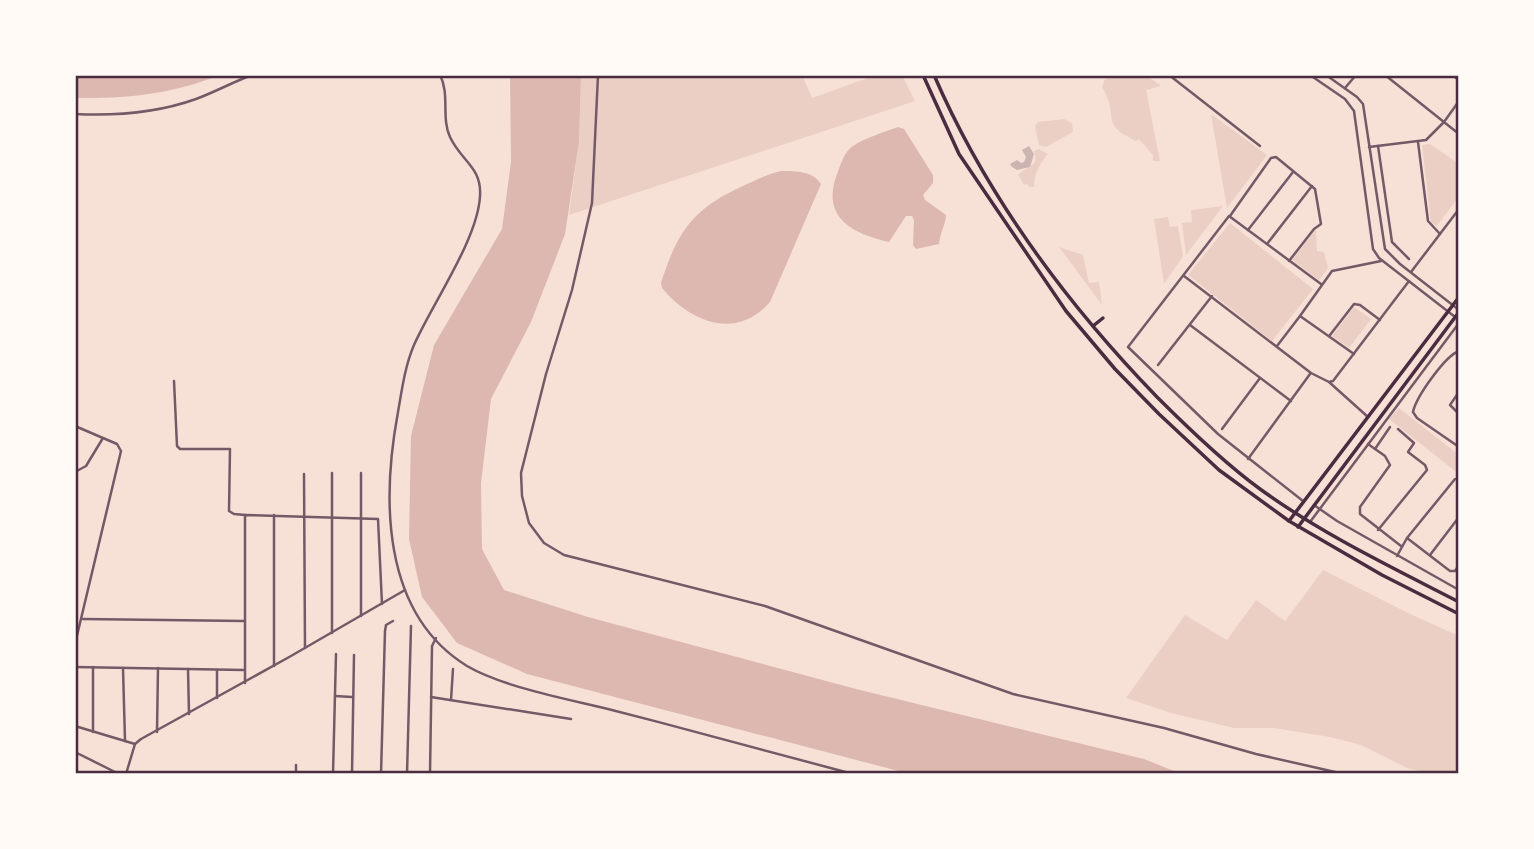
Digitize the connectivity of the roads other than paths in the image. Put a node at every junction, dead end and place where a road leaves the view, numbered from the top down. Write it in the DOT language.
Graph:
graph roads {
  1 [pos="252,75"];
  2 [pos="440,75"];
  3 [pos="598,75"];
  4 [pos="922,75"];
  5 [pos="933,75"];
  6 [pos="1169,75"];
  7 [pos="1310,75"];
  8 [pos="1326,75"];
  9 [pos="1356,75"];
  10 [pos="1385,75"];
  11 [pos="1452,75"];
  12 [pos="1459,80"];
  13 [pos="1345,88"];
  14 [pos="1459,101"];
  15 [pos="75,114"];
  16 [pos="1444,122"];
  17 [pos="1459,134"];
  18 [pos="1418,142"];
  19 [pos="1260,146"];
  20 [pos="1378,146"];
  21 [pos="1368,148"];
  22 [pos="1294,171"];
  23 [pos="1312,186"];
  24 [pos="1459,209"];
  25 [pos="1230,216"];
  26 [pos="1248,230"];
  27 [pos="1440,234"];
  28 [pos="1267,244"];
  29 [pos="1409,259"];
  30 [pos="1382,260"];
  31 [pos="1289,261"];
  32 [pos="1411,272"];
  33 [pos="1184,276"];
  34 [pos="1409,281"];
  35 [pos="1321,284"];
  36 [pos="1212,296"];
  37 [pos="1459,297"];
  38 [pos="1453,305"];
  39 [pos="1459,311"];
  40 [pos="1448,312"];
  41 [pos="1300,316"];
  42 [pos="1103,318"];
  43 [pos="1380,320"];
  44 [pos="1458,320"];
  45 [pos="1190,325"];
  46 [pos="1093,326"];
  47 [pos="1329,336"];
  48 [pos="1277,346"];
  49 [pos="1459,351"];
  50 [pos="1354,354"];
  51 [pos="1158,365"];
  52 [pos="1311,373"];
  53 [pos="1260,378"];
  54 [pos="174,381"];
  55 [pos="1329,383"];
  56 [pos="1459,392"];
  57 [pos="1291,401"];
  58 [pos="1459,414"];
  59 [pos="1368,417"];
  60 [pos="75,426"];
  61 [pos="1390,427"];
  62 [pos="1222,429"];
  63 [pos="1398,429"];
  64 [pos="104,438"];
  65 [pos="1368,444"];
  66 [pos="1459,447"];
  67 [pos="1375,449"];
  68 [pos="1248,459"];
  69 [pos="75,472"];
  70 [pos="332,473"];
  71 [pos="361,473"];
  72 [pos="304,474"];
  73 [pos="1455,479"];
  74 [pos="1303,502"];
  75 [pos="1314,505"];
  76 [pos="1320,509"];
  77 [pos="1296,513"];
  78 [pos="274,515"];
  79 [pos="245,516"];
  80 [pos="304,516"];
  81 [pos="1459,517"];
  82 [pos="333,518"];
  83 [pos="360,518"];
  84 [pos="1304,519"];
  85 [pos="1289,522"];
  86 [pos="1309,523"];
  87 [pos="1298,527"];
  88 [pos="1378,530"];
  89 [pos="1407,538"];
  90 [pos="1402,546"];
  91 [pos="1430,555"];
  92 [pos="1397,556"];
  93 [pos="1459,565"];
  94 [pos="404,590"];
  95 [pos="1459,590"];
  96 [pos="1459,602"];
  97 [pos="382,604"];
  98 [pos="75,613"];
  99 [pos="1459,614"];
  100 [pos="361,616"];
  101 [pos="82,617"];
  102 [pos="244,621"];
  103 [pos="393,621"];
  104 [pos="411,626"];
  105 [pos="332,633"];
  106 [pos="436,638"];
  107 [pos="75,644"];
  108 [pos="305,648"];
  109 [pos="336,654"];
  110 [pos="354,655"];
  111 [pos="274,666"];
  112 [pos="75,667"];
  113 [pos="93,667"];
  114 [pos="123,667"];
  115 [pos="158,668"];
  116 [pos="188,668"];
  117 [pos="217,669"];
  118 [pos="453,669"];
  119 [pos="244,670"];
  120 [pos="244,683"];
  121 [pos="335,696"];
  122 [pos="352,696"];
  123 [pos="431,697"];
  124 [pos="217,698"];
  125 [pos="451,700"];
  126 [pos="189,714"];
  127 [pos="571,719"];
  128 [pos="75,726"];
  129 [pos="93,732"];
  130 [pos="157,732"];
  131 [pos="125,741"];
  132 [pos="135,744"];
  133 [pos="75,752"];
  134 [pos="296,765"];
  135 [pos="118,774"];
  136 [pos="126,774"];
  137 [pos="296,774"];
  138 [pos="333,774"];
  139 [pos="352,774"];
  140 [pos="382,774"];
  141 [pos="407,774"];
  142 [pos="430,774"];
  143 [pos="853,774"];
  144 [pos="1344,774"];
  1 -- 15 [label="street"];
  2 -- 94 [label="street"];
  3 -- 144 [label="street"];
  4 -- 85 [label="main road"];
  5 -- 46 [label="main road"];
  6 -- 19 [label="street"];
  7 -- 30 [label="street"];
  8 -- 13 [label="street"];
  9 -- 13 [label="street"];
  10 -- 16 [label="street"];
  11 -- 12 [label="street"];
  13 -- 21 [label="street"];
  14 -- 16 [label="street"];
  16 -- 17 [label="street"];
  16 -- 18 [label="street"];
  18 -- 20 [label="street"];
  18 -- 27 [label="street"];
  20 -- 21 [label="street"];
  20 -- 29 [label="street"];
  21 -- 32 [label="street"];
  22 -- 23 [label="street"];
  22 -- 25 [label="street"];
  22 -- 26 [label="street"];
  23 -- 28 [label="street"];
  23 -- 31 [label="street"];
  24 -- 27 [label="street"];
  25 -- 26 [label="street"];
  25 -- 33 [label="street"];
  26 -- 28 [label="street"];
  27 -- 32 [label="street"];
  28 -- 31 [label="street"];
  30 -- 34 [label="street"];
  30 -- 35 [label="street"];
  31 -- 35 [label="street"];
  32 -- 38 [label="street"];
  33 -- 36 [label="street"];
  33 -- 68 [label="street"];
  34 -- 40 [label="street"];
  34 -- 43 [label="street"];
  35 -- 41 [label="street"];
  36 -- 45 [label="street"];
  36 -- 48 [label="street"];
  37 -- 38 [label="main road"];
  38 -- 39 [label="street"];
  38 -- 40 [label="main road"];
  39 -- 44 [label="main road"];
  40 -- 44 [label="street"];
  40 -- 59 [label="main road"];
  41 -- 47 [label="street"];
  41 -- 48 [label="street"];
  42 -- 46 [label="main road"];
  43 -- 47 [label="street"];
  43 -- 50 [label="street"];
  44 -- 65 [label="street"];
  44 -- 75 [label="main road"];
  45 -- 51 [label="street"];
  45 -- 53 [label="street"];
  46 -- 77 [label="main road"];
  47 -- 50 [label="street"];
  48 -- 52 [label="street"];
  49 -- 66 [label="street"];
  50 -- 55 [label="street"];
  52 -- 55 [label="street"];
  52 -- 57 [label="street"];
  53 -- 57 [label="street"];
  53 -- 62 [label="street"];
  54 -- 79 [label="street"];
  55 -- 59 [label="street"];
  56 -- 58 [label="street"];
  57 -- 68 [label="street"];
  59 -- 74 [label="main road"];
  60 -- 64 [label="street"];
  61 -- 67 [label="street"];
  63 -- 88 [label="street"];
  64 -- 69 [label="street"];
  64 -- 101 [label="street"];
  65 -- 67 [label="street"];
  65 -- 76 [label="street"];
  67 -- 88 [label="street"];
  68 -- 74 [label="street"];
  70 -- 82 [label="street"];
  71 -- 83 [label="street"];
  72 -- 80 [label="street"];
  73 -- 89 [label="street"];
  74 -- 77 [label="main road"];
  75 -- 76 [label="street"];
  75 -- 84 [label="main road"];
  76 -- 86 [label="street"];
  76 -- 92 [label="street"];
  77 -- 84 [label="main road"];
  77 -- 85 [label="main road"];
  78 -- 79 [label="street"];
  78 -- 80 [label="street"];
  78 -- 111 [label="street"];
  79 -- 102 [label="street"];
  80 -- 82 [label="street"];
  80 -- 108 [label="street"];
  81 -- 91 [label="street"];
  82 -- 83 [label="street"];
  82 -- 105 [label="street"];
  83 -- 97 [label="street"];
  83 -- 100 [label="street"];
  84 -- 86 [label="main road"];
  84 -- 87 [label="main road"];
  85 -- 87 [label="main road"];
  86 -- 96 [label="main road"];
  87 -- 99 [label="main road"];
  88 -- 90 [label="street"];
  89 -- 90 [label="street"];
  89 -- 91 [label="street"];
  90 -- 92 [label="street"];
  91 -- 93 [label="street"];
  92 -- 95 [label="street"];
  94 -- 97 [label="street"];
  94 -- 106 [label="street"];
  97 -- 100 [label="street"];
  98 -- 101 [label="street"];
  100 -- 105 [label="street"];
  101 -- 102 [label="street"];
  101 -- 107 [label="street"];
  102 -- 119 [label="street"];
  103 -- 140 [label="street"];
  104 -- 141 [label="street"];
  105 -- 108 [label="street"];
  106 -- 123 [label="street"];
  106 -- 143 [label="street"];
  108 -- 111 [label="street"];
  109 -- 121 [label="street"];
  110 -- 122 [label="street"];
  111 -- 120 [label="street"];
  112 -- 113 [label="street"];
  113 -- 114 [label="street"];
  113 -- 129 [label="street"];
  114 -- 115 [label="street"];
  114 -- 131 [label="street"];
  115 -- 116 [label="street"];
  115 -- 130 [label="street"];
  116 -- 117 [label="street"];
  116 -- 126 [label="street"];
  117 -- 119 [label="street"];
  117 -- 124 [label="street"];
  118 -- 125 [label="street"];
  119 -- 120 [label="street"];
  120 -- 124 [label="street"];
  121 -- 122 [label="street"];
  121 -- 138 [label="street"];
  122 -- 139 [label="street"];
  123 -- 125 [label="street"];
  123 -- 142 [label="street"];
  124 -- 126 [label="street"];
  125 -- 127 [label="street"];
  126 -- 130 [label="street"];
  128 -- 129 [label="street"];
  129 -- 131 [label="street"];
  130 -- 132 [label="street"];
  131 -- 132 [label="street"];
  132 -- 136 [label="street"];
  133 -- 135 [label="street"];
  134 -- 137 [label="street"];
}
